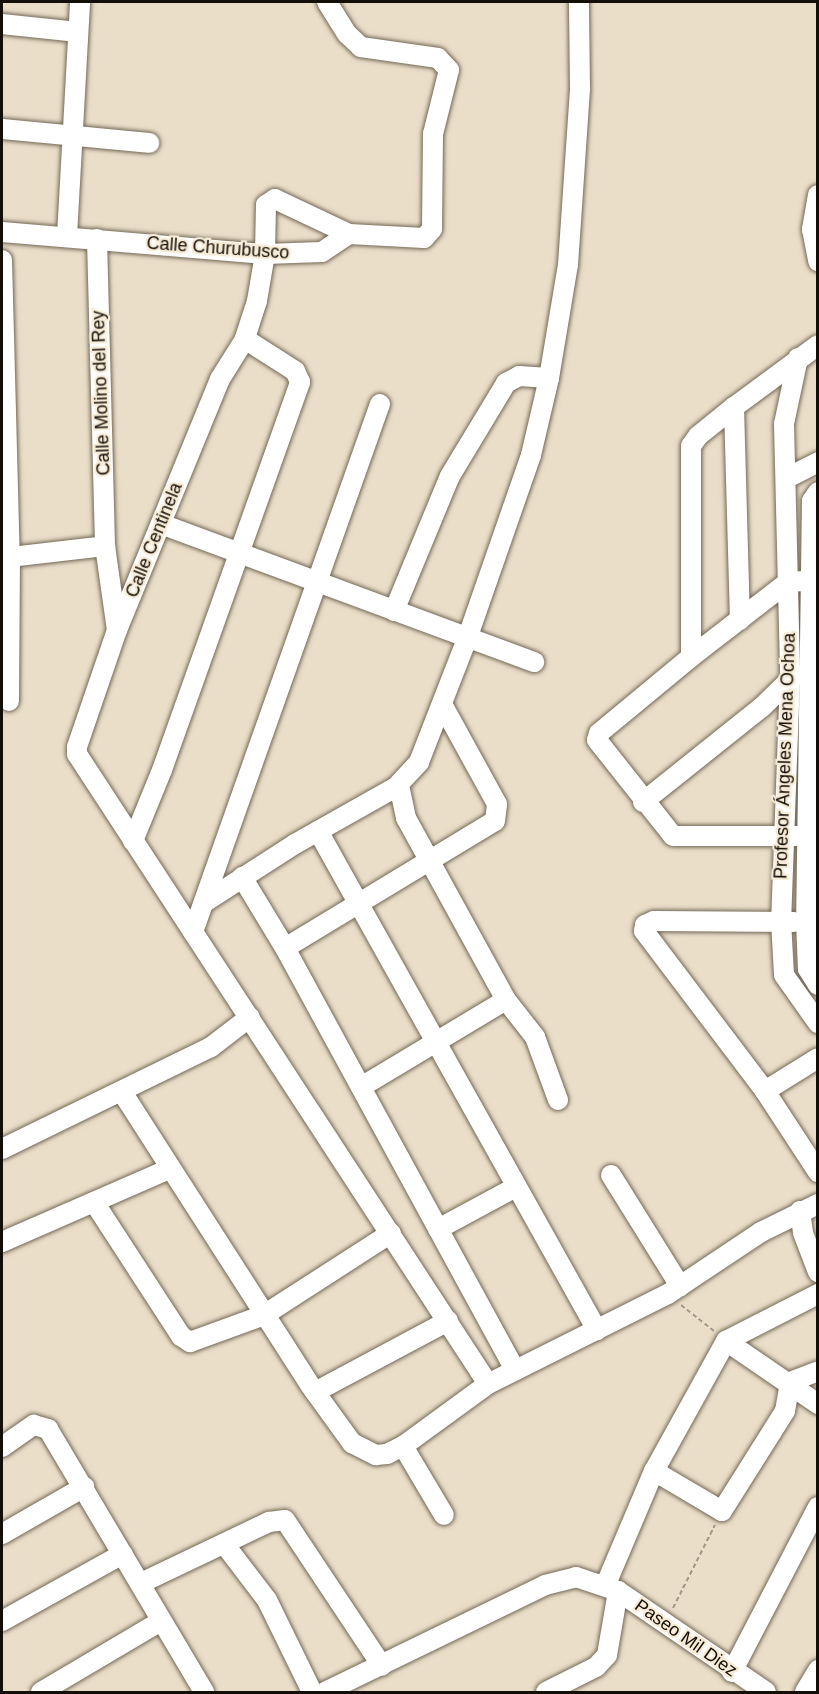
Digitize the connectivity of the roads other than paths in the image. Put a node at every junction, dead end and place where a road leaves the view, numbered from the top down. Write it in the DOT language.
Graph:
graph roads {
  1 [pos="80,2"];
  2 [pos="327,2"];
  3 [pos="579,2"];
  4 [pos="2,24"];
  5 [pos="78,32"];
  6 [pos="2,129"];
  7 [pos="72,134"];
  8 [pos="149,143"];
  9 [pos="818,195"];
  10 [pos="2,232"];
  11 [pos="349,234"];
  12 [pos="67,236"];
  13 [pos="97,239"];
  14 [pos="265,254"];
  15 [pos="2,260"];
  16 [pos="818,261"];
  17 [pos="245,339"];
  18 [pos="818,345"];
  19 [pos="798,358"];
  20 [pos="549,378"];
  21 [pos="380,404"];
  22 [pos="734,407"];
  23 [pos="818,462"];
  24 [pos="787,478"];
  25 [pos="817,492"];
  26 [pos="161,524"];
  27 [pos="105,546"];
  28 [pos="238,552"];
  29 [pos="6,558"];
  30 [pos="814,580"];
  31 [pos="314,582"];
  32 [pos="788,582"];
  33 [pos="394,611"];
  34 [pos="740,620"];
  35 [pos="117,630"];
  36 [pos="467,639"];
  37 [pos="691,657"];
  38 [pos="534,662"];
  39 [pos="813,669"];
  40 [pos="790,678"];
  41 [pos="9,700"];
  42 [pos="442,704"];
  43 [pos="813,755"];
  44 [pos="785,756"];
  45 [pos="399,785"];
  46 [pos="644,802"];
  47 [pos="318,831"];
  48 [pos="783,835"];
  49 [pos="812,835"];
  50 [pos="133,841"];
  51 [pos="429,861"];
  52 [pos="242,877"];
  53 [pos="205,902"];
  54 [pos="359,905"];
  55 [pos="781,921"];
  56 [pos="812,922"];
  57 [pos="193,932"];
  58 [pos="285,948"];
  59 [pos="818,986"];
  60 [pos="506,1000"];
  61 [pos="250,1017"];
  62 [pos="818,1023"];
  63 [pos="437,1044"];
  64 [pos="818,1058"];
  65 [pos="361,1087"];
  66 [pos="765,1091"];
  67 [pos="122,1092"];
  68 [pos="558,1100"];
  69 [pos="2,1149"];
  70 [pos="171,1168"];
  71 [pos="818,1172"];
  72 [pos="611,1175"];
  73 [pos="516,1187"];
  74 [pos="94,1202"];
  75 [pos="809,1207"];
  76 [pos="438,1229"];
  77 [pos="391,1233"];
  78 [pos="2,1242"];
  79 [pos="818,1272"];
  80 [pos="674,1290"];
  81 [pos="818,1294"];
  82 [pos="264,1315"];
  83 [pos="448,1322"];
  84 [pos="597,1330"];
  85 [pos="726,1341"];
  86 [pos="515,1370"];
  87 [pos="818,1371"];
  88 [pos="790,1382"];
  89 [pos="489,1383"];
  90 [pos="315,1392"];
  91 [pos="818,1404"];
  92 [pos="403,1446"];
  93 [pos="2,1447"];
  94 [pos="654,1471"];
  95 [pos="84,1487"];
  96 [pos="818,1507"];
  97 [pos="444,1515"];
  98 [pos="2,1534"];
  99 [pos="225,1545"];
  100 [pos="123,1554"];
  101 [pos="141,1583"];
  102 [pos="612,1588"];
  103 [pos="2,1621"];
  104 [pos="160,1621"];
  105 [pos="382,1666"];
  106 [pos="818,1670"];
  107 [pos="732,1672"];
  108 [pos="201,1691"];
  109 [pos="41,1692"];
  110 [pos="312,1692"];
  111 [pos="324,1692"];
  112 [pos="546,1692"];
  113 [pos="766,1692"];
  114 [pos="805,1692"];
  1 -- 5 [label="street"];
  2 -- 11 [label="street"];
  3 -- 20 [label="street"];
  4 -- 5 [label="street"];
  5 -- 7 [label="street"];
  6 -- 7 [label="street"];
  7 -- 8 [label="street"];
  7 -- 12 [label="street"];
  9 -- 16 [label="street"];
  10 -- 12 [label="street, Calle Churubusco"];
  11 -- 14 [label="street, Calle Churubusco"];
  11 -- 14 [label="street, Calle Centinela"];
  12 -- 13 [label="street, Calle Churubusco"];
  13 -- 14 [label="street, Calle Churubusco"];
  13 -- 27 [label="street, Calle Molino del Rey"];
  14 -- 17 [label="street, Calle Centinela"];
  15 -- 29 [label="street"];
  17 -- 26 [label="street, Calle Centinela"];
  17 -- 28 [label="street"];
  18 -- 19 [label="street"];
  19 -- 22 [label="street"];
  19 -- 24 [label="street, Profesor Ángeles Mena Ochoa"];
  20 -- 33 [label="street"];
  20 -- 36 [label="street"];
  21 -- 31 [label="street"];
  22 -- 34 [label="street"];
  22 -- 37 [label="street"];
  23 -- 24 [label="street"];
  24 -- 32 [label="street, Profesor Ángeles Mena Ochoa"];
  25 -- 30 [label="street, Profesor Ángeles Mena Ochoa"];
  26 -- 28 [label="street"];
  26 -- 35 [label="street, Calle Centinela"];
  27 -- 29 [label="street"];
  27 -- 35 [label="street, Calle Molino del Rey"];
  28 -- 31 [label="street"];
  28 -- 50 [label="street"];
  29 -- 41 [label="street"];
  30 -- 32 [label="street"];
  30 -- 39 [label="street, Profesor Ángeles Mena Ochoa"];
  31 -- 33 [label="street"];
  31 -- 53 [label="street"];
  32 -- 34 [label="street"];
  32 -- 40 [label="street, Profesor Ángeles Mena Ochoa"];
  33 -- 36 [label="street"];
  34 -- 37 [label="street"];
  35 -- 50 [label="street, Calle Centinela"];
  36 -- 38 [label="street"];
  36 -- 42 [label="street"];
  37 -- 46 [label="street"];
  39 -- 40 [label="street"];
  39 -- 43 [label="street, Profesor Ángeles Mena Ochoa"];
  40 -- 44 [label="street, Profesor Ángeles Mena Ochoa"];
  40 -- 46 [label="street"];
  42 -- 45 [label="street"];
  42 -- 51 [label="street"];
  43 -- 44 [label="street"];
  43 -- 49 [label="street, Profesor Ángeles Mena Ochoa"];
  44 -- 48 [label="street, Profesor Ángeles Mena Ochoa"];
  45 -- 47 [label="street"];
  45 -- 51 [label="street"];
  46 -- 48 [label="street"];
  47 -- 52 [label="street"];
  47 -- 54 [label="street"];
  48 -- 49 [label="street"];
  48 -- 55 [label="street, Profesor Ángeles Mena Ochoa"];
  49 -- 56 [label="street, Profesor Ángeles Mena Ochoa"];
  50 -- 57 [label="street"];
  51 -- 54 [label="street"];
  51 -- 60 [label="street"];
  52 -- 53 [label="street"];
  52 -- 58 [label="street"];
  53 -- 57 [label="street"];
  54 -- 58 [label="street"];
  54 -- 63 [label="street"];
  55 -- 56 [label="street"];
  55 -- 62 [label="street, Profesor Ángeles Mena Ochoa"];
  55 -- 66 [label="street"];
  56 -- 59 [label="street, Profesor Ángeles Mena Ochoa"];
  57 -- 61 [label="street"];
  58 -- 65 [label="street"];
  60 -- 63 [label="street"];
  60 -- 68 [label="street"];
  61 -- 67 [label="street"];
  61 -- 77 [label="street"];
  63 -- 65 [label="street"];
  63 -- 73 [label="street"];
  64 -- 66 [label="street"];
  65 -- 76 [label="street"];
  66 -- 71 [label="street"];
  67 -- 69 [label="street"];
  67 -- 70 [label="street"];
  70 -- 74 [label="street"];
  70 -- 82 [label="street"];
  72 -- 80 [label="street"];
  73 -- 76 [label="street"];
  73 -- 84 [label="street"];
  74 -- 78 [label="street"];
  74 -- 82 [label="street"];
  75 -- 79 [label="street"];
  75 -- 80 [label="street"];
  76 -- 86 [label="street"];
  77 -- 82 [label="street"];
  77 -- 83 [label="street"];
  80 -- 84 [label="street"];
  81 -- 85 [label="street"];
  82 -- 90 [label="street"];
  83 -- 89 [label="street"];
  83 -- 90 [label="street"];
  84 -- 86 [label="street"];
  85 -- 88 [label="street"];
  85 -- 94 [label="street"];
  86 -- 89 [label="street"];
  87 -- 88 [label="street"];
  88 -- 91 [label="street"];
  88 -- 94 [label="street"];
  89 -- 92 [label="street"];
  90 -- 92 [label="street"];
  92 -- 97 [label="street"];
  93 -- 95 [label="street"];
  94 -- 102 [label="street"];
  95 -- 98 [label="street"];
  95 -- 100 [label="street"];
  96 -- 107 [label="street"];
  99 -- 101 [label="street"];
  99 -- 105 [label="street"];
  99 -- 110 [label="street"];
  100 -- 101 [label="street"];
  100 -- 103 [label="street"];
  101 -- 104 [label="street"];
  102 -- 105 [label="street"];
  102 -- 107 [label="street, Paseo Mil Diez"];
  102 -- 112 [label="street"];
  104 -- 108 [label="street"];
  104 -- 109 [label="street"];
  105 -- 111 [label="street"];
  106 -- 114 [label="street"];
  107 -- 113 [label="street, Paseo Mil Diez"];
}
